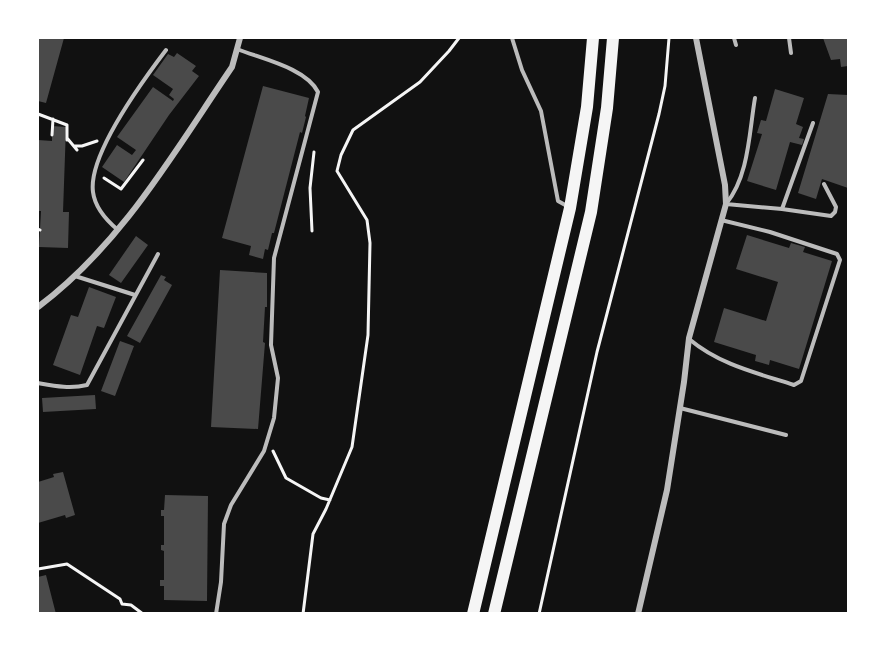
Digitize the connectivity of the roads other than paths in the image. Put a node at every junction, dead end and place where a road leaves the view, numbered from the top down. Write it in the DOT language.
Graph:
graph roads {
  1 [pos="240,38"];
  2 [pos="512,38"];
  3 [pos="592,38"];
  4 [pos="613,38"];
  5 [pos="696,38"];
  6 [pos="735,38"];
  7 [pos="789,38"];
  8 [pos="736,45"];
  9 [pos="237,49"];
  10 [pos="166,50"];
  11 [pos="791,53"];
  12 [pos="755,98"];
  13 [pos="813,123"];
  14 [pos="824,184"];
  15 [pos="726,204"];
  16 [pos="570,208"];
  17 [pos="782,209"];
  18 [pos="720,219"];
  19 [pos="118,230"];
  20 [pos="158,254"];
  21 [pos="75,276"];
  22 [pos="135,295"];
  23 [pos="38,307"];
  24 [pos="688,338"];
  25 [pos="38,383"];
  26 [pos="680,408"];
  27 [pos="786,435"];
  28 [pos="216,614"];
  29 [pos="473,614"];
  30 [pos="494,614"];
  31 [pos="638,614"];
  1 -- 9 [label="street"];
  2 -- 16 [label="lane"];
  3 -- 16 [label="highway"];
  4 -- 30 [label="highway"];
  5 -- 15 [label="street"];
  6 -- 8 [label="lane"];
  7 -- 11 [label="lane"];
  9 -- 19 [label="street"];
  9 -- 28 [label="lane"];
  10 -- 19 [label="lane"];
  12 -- 15 [label="lane"];
  13 -- 17 [label="lane"];
  14 -- 17 [label="lane"];
  15 -- 17 [label="lane"];
  15 -- 18 [label="street"];
  16 -- 29 [label="highway"];
  18 -- 24 [label="street"];
  18 -- 24 [label="lane"];
  19 -- 21 [label="street"];
  20 -- 22 [label="lane"];
  21 -- 22 [label="lane"];
  21 -- 23 [label="street"];
  22 -- 25 [label="lane"];
  24 -- 26 [label="street"];
  26 -- 27 [label="lane"];
  26 -- 31 [label="street"];
}
